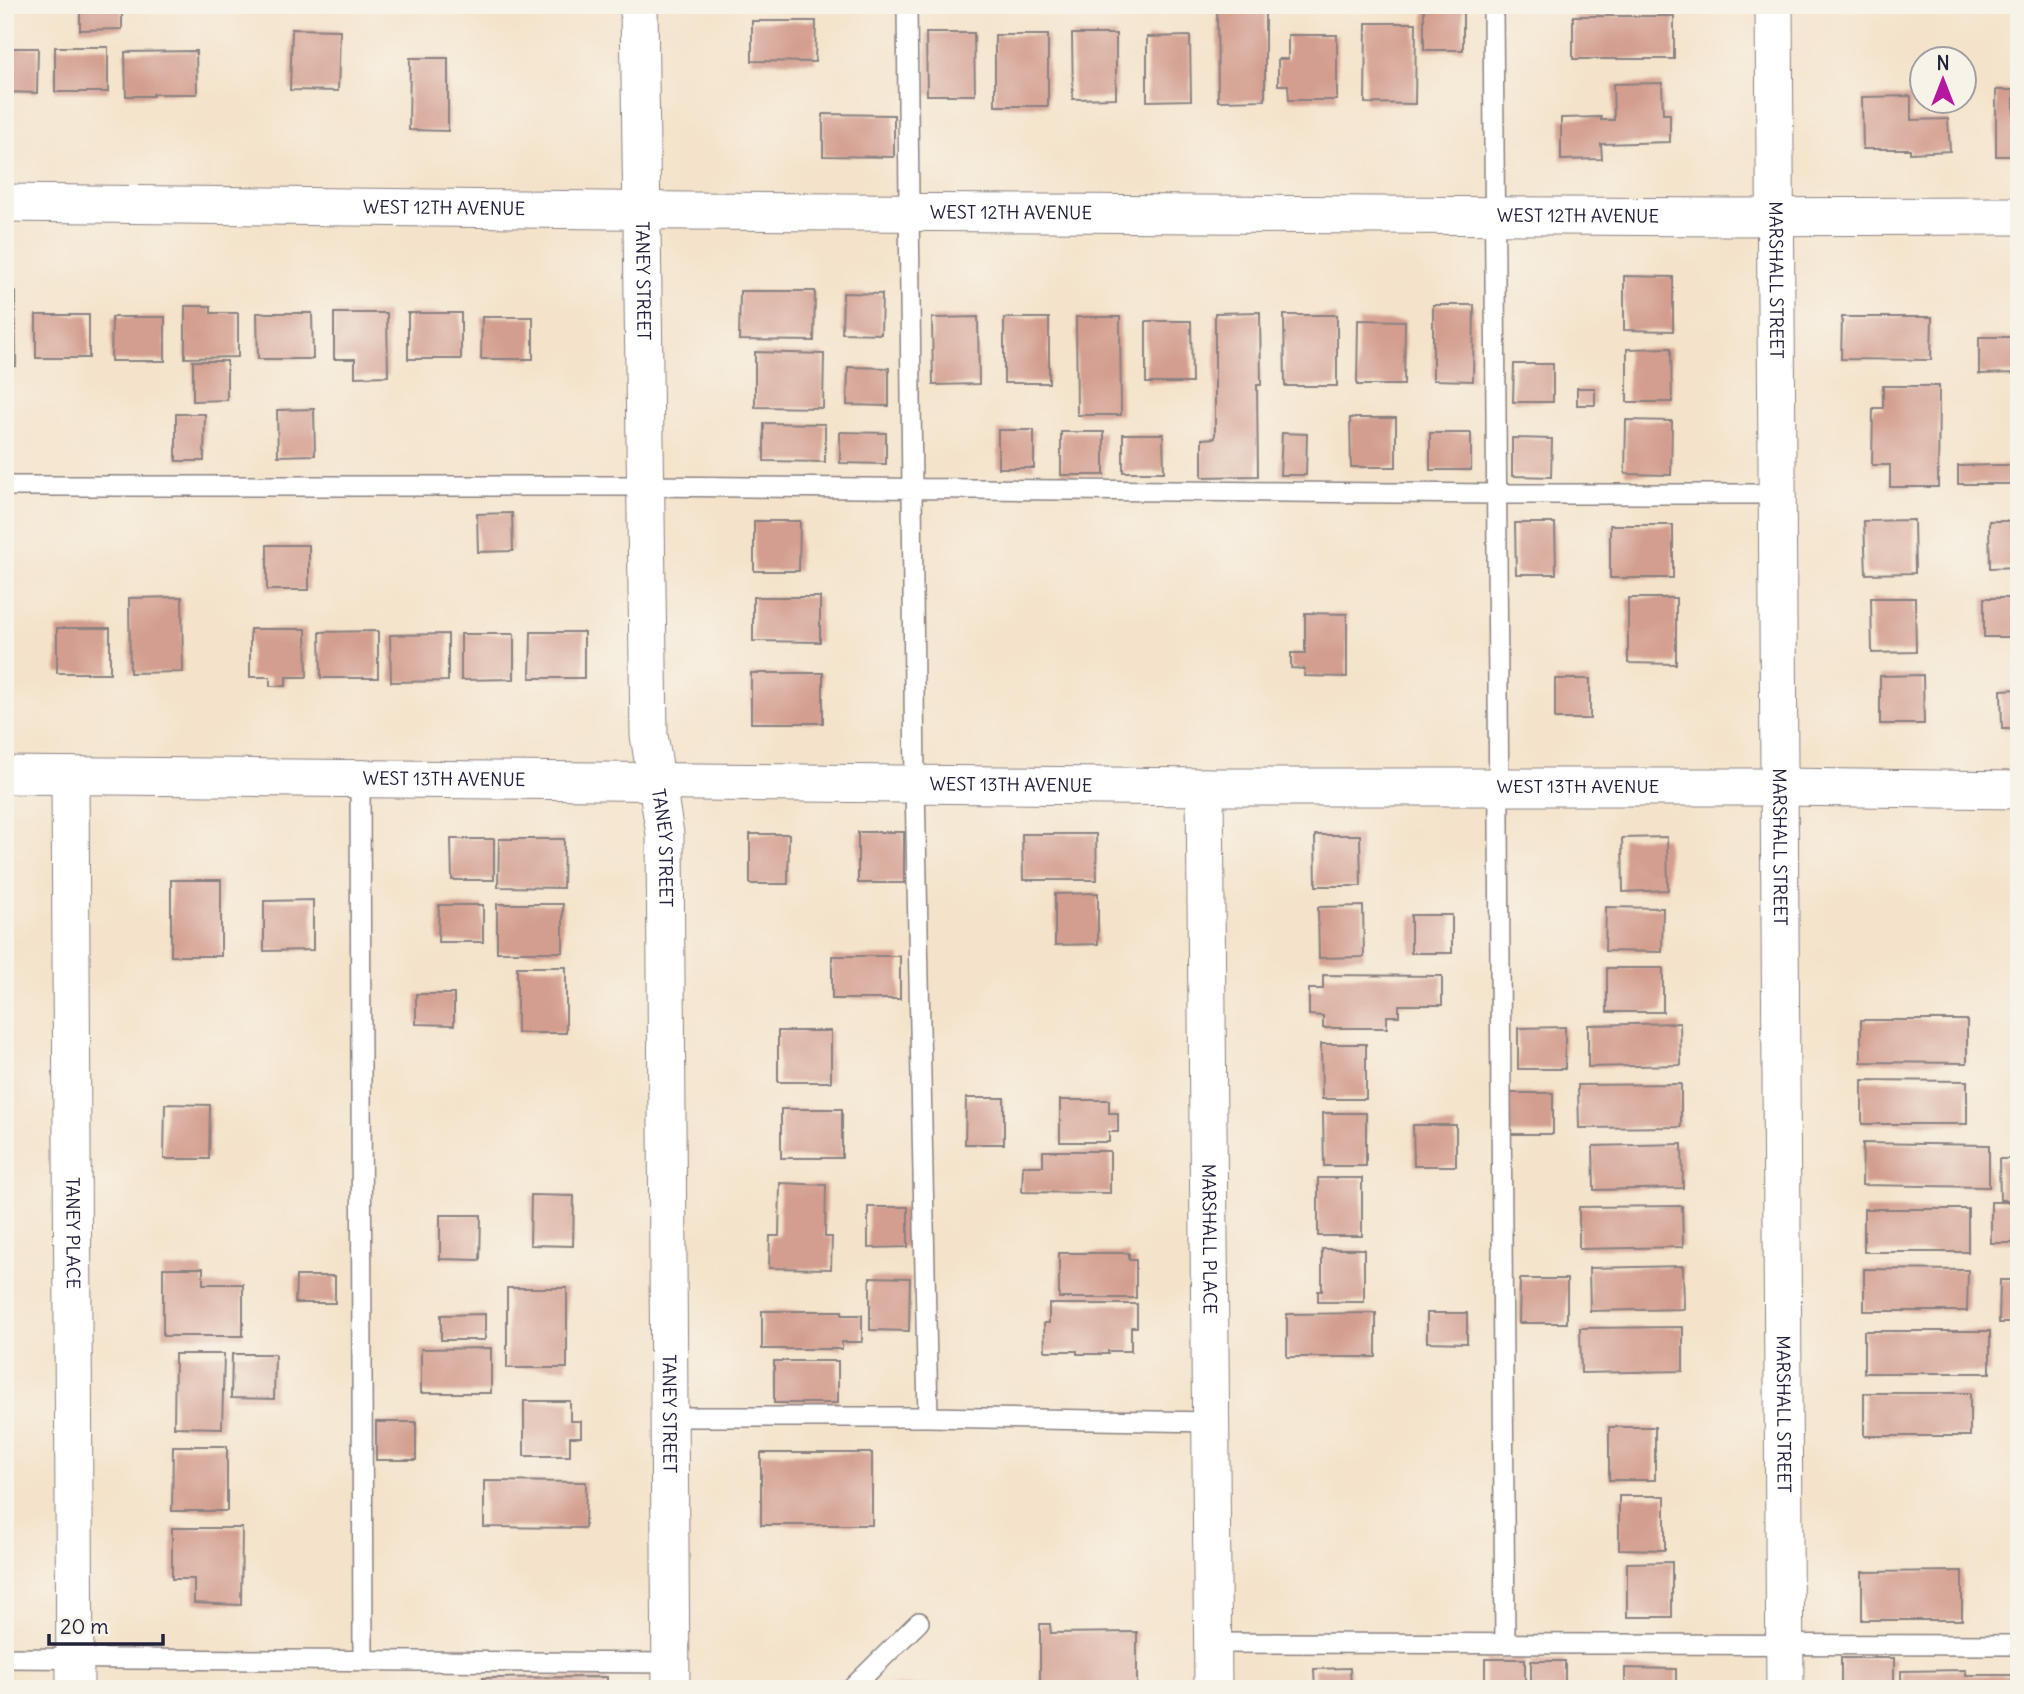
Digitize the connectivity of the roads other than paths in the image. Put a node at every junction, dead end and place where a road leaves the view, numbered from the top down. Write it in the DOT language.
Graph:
graph roads {
  1 [pos="639,5"];
  2 [pos="907,5"];
  3 [pos="1493,5"];
  4 [pos="1773,5"];
  5 [pos="5,203"];
  6 [pos="643,210"];
  7 [pos="909,211"];
  8 [pos="1494,214"];
  9 [pos="2019,216"];
  10 [pos="1775,217"];
  11 [pos="5,486"];
  12 [pos="646,486"];
  13 [pos="912,488"];
  14 [pos="1496,494"];
  15 [pos="1777,494"];
  16 [pos="5,775"];
  17 [pos="70,775"];
  18 [pos="360,779"];
  19 [pos="656,781"];
  20 [pos="915,784"];
  21 [pos="1205,787"];
  22 [pos="1499,787"];
  23 [pos="1779,787"];
  24 [pos="2019,790"];
  25 [pos="669,1417"];
  26 [pos="928,1417"];
  27 [pos="1211,1422"];
  28 [pos="919,1622"];
  29 [pos="1213,1643"];
  30 [pos="1505,1644"];
  31 [pos="1785,1645"];
  32 [pos="2019,1646"];
  33 [pos="5,1658"];
  34 [pos="363,1660"];
  35 [pos="75,1673"];
  36 [pos="671,1676"];
  37 [pos="851,1689"];
  38 [pos="1213,1689"];
  39 [pos="1785,1689"];
  1 -- 6 [label="street, TANEY STREET"];
  2 -- 7 [label="lane"];
  3 -- 8 [label="lane"];
  4 -- 10 [label="street, MARSHALL STREET"];
  5 -- 6 [label="street, WEST 12TH AVENUE"];
  6 -- 7 [label="street, WEST 12TH AVENUE"];
  6 -- 12 [label="street, TANEY STREET"];
  7 -- 8 [label="street, WEST 12TH AVENUE"];
  7 -- 13 [label="lane"];
  8 -- 10 [label="street, WEST 12TH AVENUE"];
  8 -- 14 [label="lane"];
  9 -- 10 [label="street, WEST 12TH AVENUE"];
  10 -- 15 [label="street, MARSHALL STREET"];
  11 -- 12 [label="lane"];
  12 -- 13 [label="lane"];
  12 -- 19 [label="street, TANEY STREET"];
  13 -- 14 [label="lane"];
  13 -- 20 [label="lane"];
  14 -- 15 [label="lane"];
  14 -- 22 [label="lane"];
  15 -- 23 [label="street, MARSHALL STREET"];
  16 -- 17 [label="street, WEST 13TH AVENUE"];
  17 -- 18 [label="street, WEST 13TH AVENUE"];
  17 -- 35 [label="street, TANEY PLACE"];
  18 -- 19 [label="street, WEST 13TH AVENUE"];
  18 -- 34 [label="lane"];
  19 -- 20 [label="street, WEST 13TH AVENUE"];
  19 -- 25 [label="street, TANEY STREET"];
  20 -- 21 [label="street, WEST 13TH AVENUE"];
  20 -- 26 [label="lane"];
  21 -- 22 [label="street, WEST 13TH AVENUE"];
  21 -- 27 [label="street, MARSHALL PLACE"];
  22 -- 23 [label="street, WEST 13TH AVENUE"];
  22 -- 30 [label="lane"];
  23 -- 24 [label="street, WEST 13TH AVENUE"];
  23 -- 31 [label="street, MARSHALL STREET"];
  25 -- 26 [label="lane"];
  25 -- 36 [label="street, TANEY STREET"];
  26 -- 27 [label="lane"];
  27 -- 29 [label="street, MARSHALL PLACE"];
  28 -- 37 [label="lane"];
  29 -- 30 [label="lane"];
  29 -- 38 [label="street, MARSHALL PLACE"];
  30 -- 31 [label="lane"];
  31 -- 32 [label="lane"];
  31 -- 39 [label="street, MARSHALL STREET"];
  33 -- 35 [label="lane"];
  34 -- 35 [label="lane"];
  34 -- 36 [label="lane"];
}
